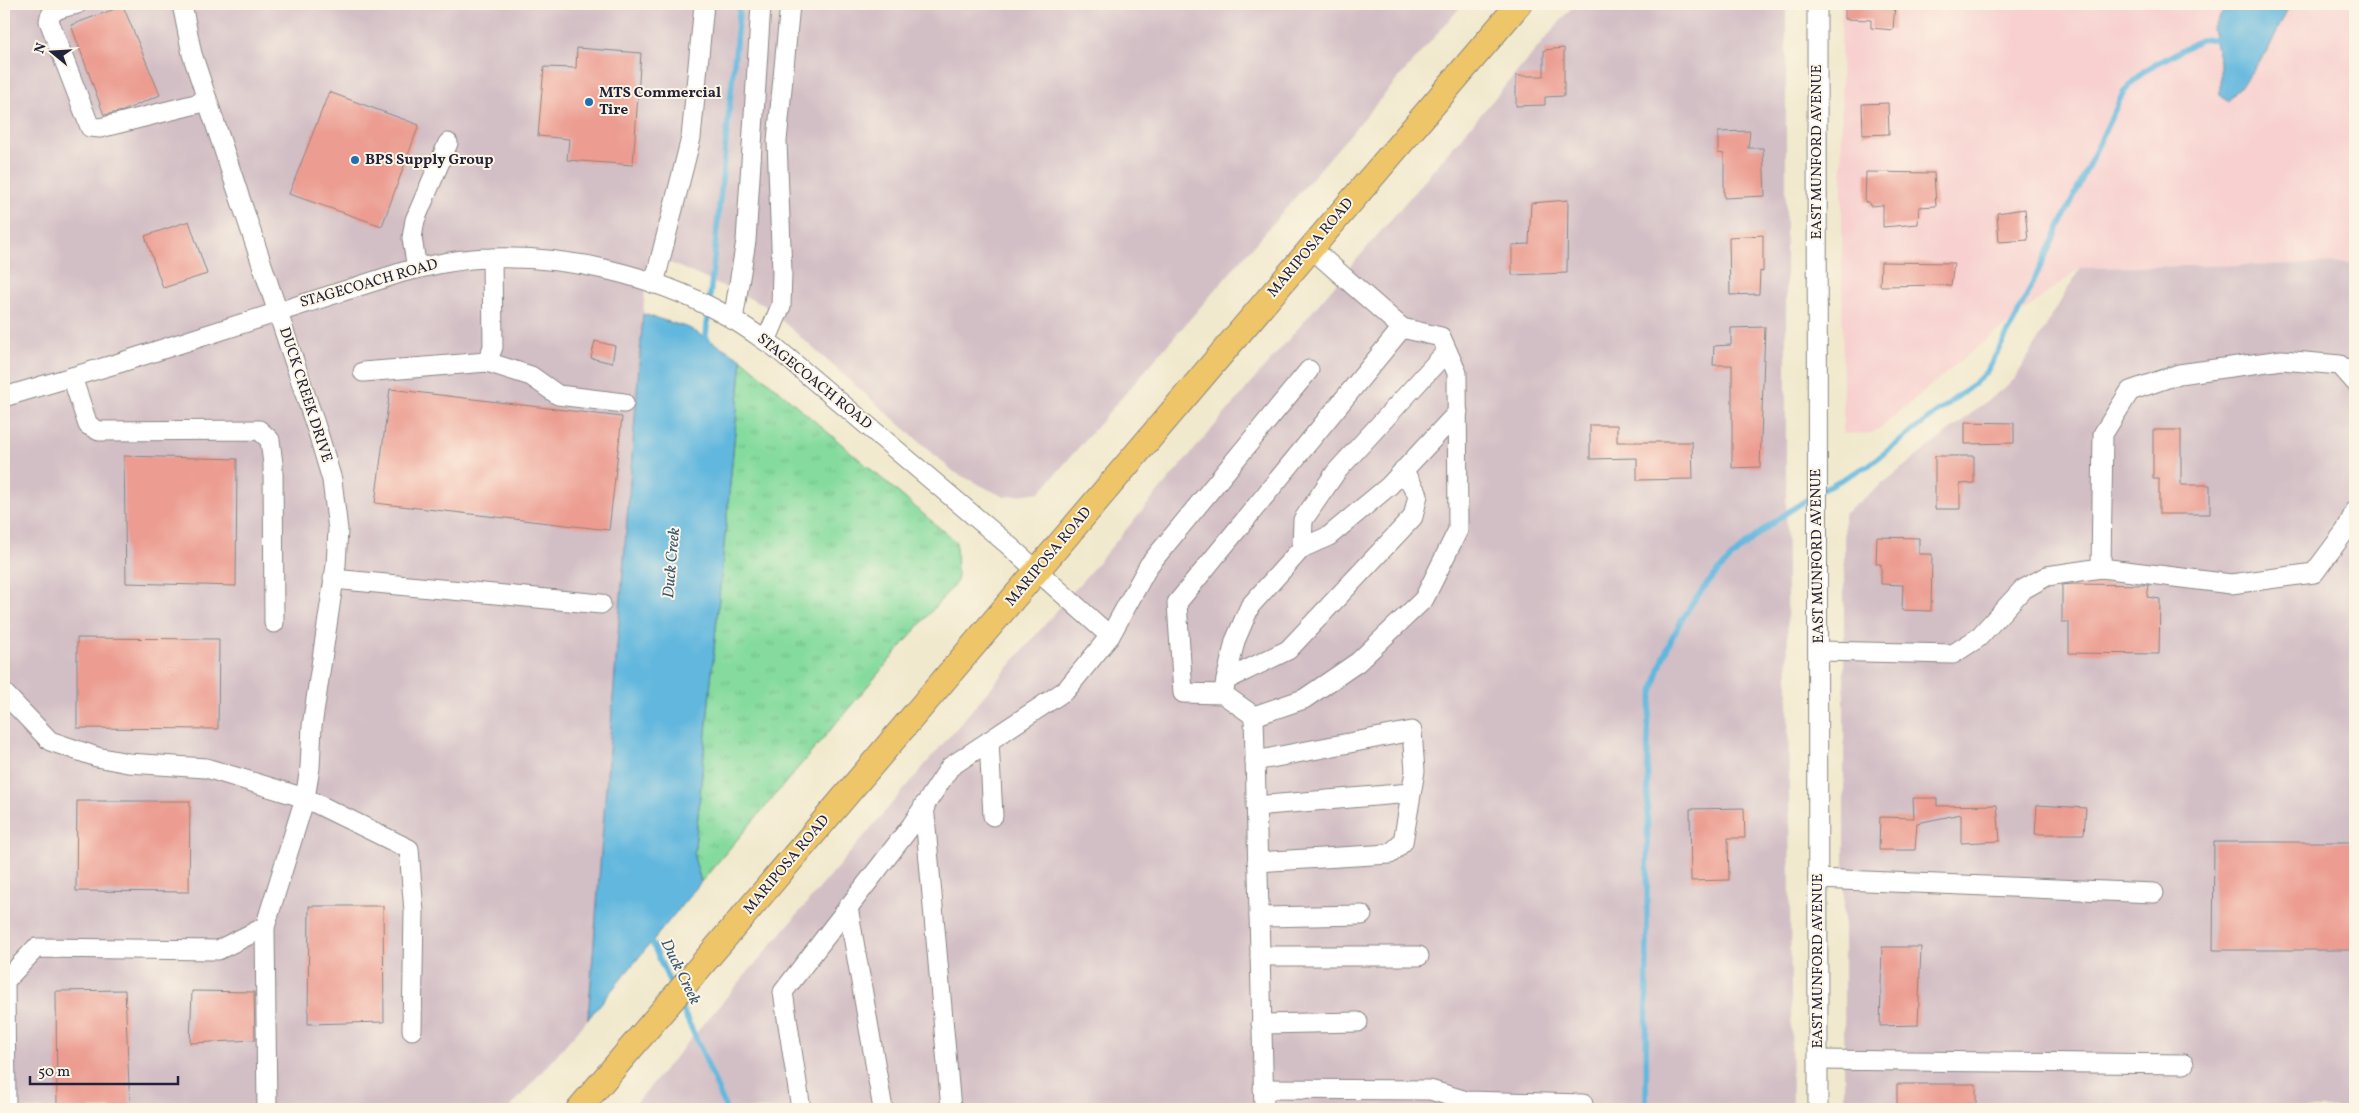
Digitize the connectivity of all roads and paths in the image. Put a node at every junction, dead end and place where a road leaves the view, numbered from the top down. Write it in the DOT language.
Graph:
graph roads {
  1 [pos="77,4"];
  2 [pos="182,4"];
  3 [pos="704,4"];
  4 [pos="761,4"];
  5 [pos="790,4"];
  6 [pos="1519,4"];
  7 [pos="1817,4"];
  8 [pos="208,102"];
  9 [pos="448,143"];
  10 [pos="1311,248"];
  11 [pos="492,258"];
  12 [pos="417,269"];
  13 [pos="654,284"];
  14 [pos="277,311"];
  15 [pos="733,320"];
  16 [pos="1402,328"];
  17 [pos="766,341"];
  18 [pos="1447,351"];
  19 [pos="487,362"];
  20 [pos="1309,370"];
  21 [pos="363,372"];
  22 [pos="72,377"];
  23 [pos="2355,382"];
  24 [pos="4,396"];
  25 [pos="624,403"];
  26 [pos="1458,412"];
  27 [pos="1403,470"];
  28 [pos="2355,511"];
  29 [pos="1302,548"];
  30 [pos="2101,568"];
  31 [pos="1038,570"];
  32 [pos="333,579"];
  33 [pos="602,604"];
  34 [pos="274,622"];
  35 [pos="1110,636"];
  36 [pos="1819,651"];
  37 [pos="1225,687"];
  38 [pos="4,693"];
  39 [pos="1254,716"];
  40 [pos="988,742"];
  41 [pos="1254,761"];
  42 [pos="1411,793"];
  43 [pos="305,798"];
  44 [pos="924,805"];
  45 [pos="1256,806"];
  46 [pos="993,816"];
  47 [pos="1257,862"];
  48 [pos="1818,879"];
  49 [pos="2154,893"];
  50 [pos="848,907"];
  51 [pos="1362,915"];
  52 [pos="1258,917"];
  53 [pos="265,926"];
  54 [pos="1260,956"];
  55 [pos="1419,956"];
  56 [pos="1358,1022"];
  57 [pos="1261,1024"];
  58 [pos="412,1030"];
  59 [pos="1818,1060"];
  60 [pos="2184,1064"];
  61 [pos="1263,1089"];
  62 [pos="586,1107"];
  63 [pos="6,1109"];
  64 [pos="267,1109"];
  65 [pos="800,1109"];
  66 [pos="883,1109"];
  67 [pos="951,1109"];
  68 [pos="1264,1109"];
  69 [pos="1583,1109"];
  70 [pos="1818,1109"];
  1 -- 8 [label="street"];
  2 -- 8 [label="street, DUCK CREEK DRIVE"];
  3 -- 13 [label="street"];
  4 -- 15 [label="street"];
  5 -- 17 [label="street"];
  6 -- 10 [label="main road, MARIPOSA ROAD"];
  7 -- 36 [label="street, EAST MUNFORD AVENUE"];
  8 -- 14 [label="street, DUCK CREEK DRIVE"];
  9 -- 12 [label="street"];
  10 -- 16 [label="street"];
  10 -- 31 [label="main road, MARIPOSA ROAD"];
  11 -- 12 [label="street, STAGECOACH ROAD"];
  11 -- 13 [label="street, STAGECOACH ROAD"];
  11 -- 19 [label="street"];
  12 -- 14 [label="street, STAGECOACH ROAD"];
  13 -- 15 [label="street, STAGECOACH ROAD"];
  14 -- 22 [label="street, STAGECOACH ROAD"];
  14 -- 32 [label="street, DUCK CREEK DRIVE"];
  15 -- 17 [label="street, STAGECOACH ROAD"];
  16 -- 18 [label="street"];
  16 -- 37 [label="street"];
  17 -- 31 [label="street, STAGECOACH ROAD"];
  18 -- 26 [label="street"];
  18 -- 29 [label="street"];
  19 -- 21 [label="street"];
  19 -- 25 [label="street"];
  20 -- 35 [label="street"];
  22 -- 24 [label="street, STAGECOACH ROAD"];
  22 -- 34 [label="street"];
  23 -- 30 [label="street"];
  26 -- 27 [label="street"];
  26 -- 39 [label="street"];
  27 -- 29 [label="street"];
  27 -- 37 [label="street"];
  28 -- 30 [label="street"];
  29 -- 37 [label="street"];
  30 -- 36 [label="street"];
  31 -- 35 [label="street, STAGECOACH ROAD"];
  31 -- 62 [label="main road, MARIPOSA ROAD"];
  32 -- 33 [label="street"];
  32 -- 43 [label="street, DUCK CREEK DRIVE"];
  35 -- 40 [label="street"];
  36 -- 48 [label="street, EAST MUNFORD AVENUE"];
  37 -- 39 [label="street"];
  38 -- 43 [label="street"];
  39 -- 41 [label="street"];
  40 -- 44 [label="street"];
  40 -- 46 [label="street"];
  41 -- 42 [label="street"];
  41 -- 45 [label="street"];
  42 -- 45 [label="street"];
  42 -- 47 [label="street"];
  43 -- 53 [label="street, DUCK CREEK DRIVE"];
  43 -- 58 [label="street"];
  44 -- 50 [label="street"];
  44 -- 67 [label="street"];
  45 -- 47 [label="street"];
  47 -- 52 [label="street"];
  48 -- 49 [label="street"];
  48 -- 59 [label="street, EAST MUNFORD AVENUE"];
  50 -- 65 [label="street"];
  50 -- 66 [label="street"];
  51 -- 52 [label="street"];
  52 -- 54 [label="street"];
  53 -- 63 [label="street"];
  53 -- 64 [label="street, DUCK CREEK DRIVE"];
  54 -- 55 [label="street"];
  54 -- 57 [label="street"];
  56 -- 57 [label="street"];
  57 -- 61 [label="street"];
  59 -- 60 [label="street"];
  59 -- 70 [label="street, EAST MUNFORD AVENUE"];
  61 -- 68 [label="street"];
  61 -- 69 [label="street"];
}
